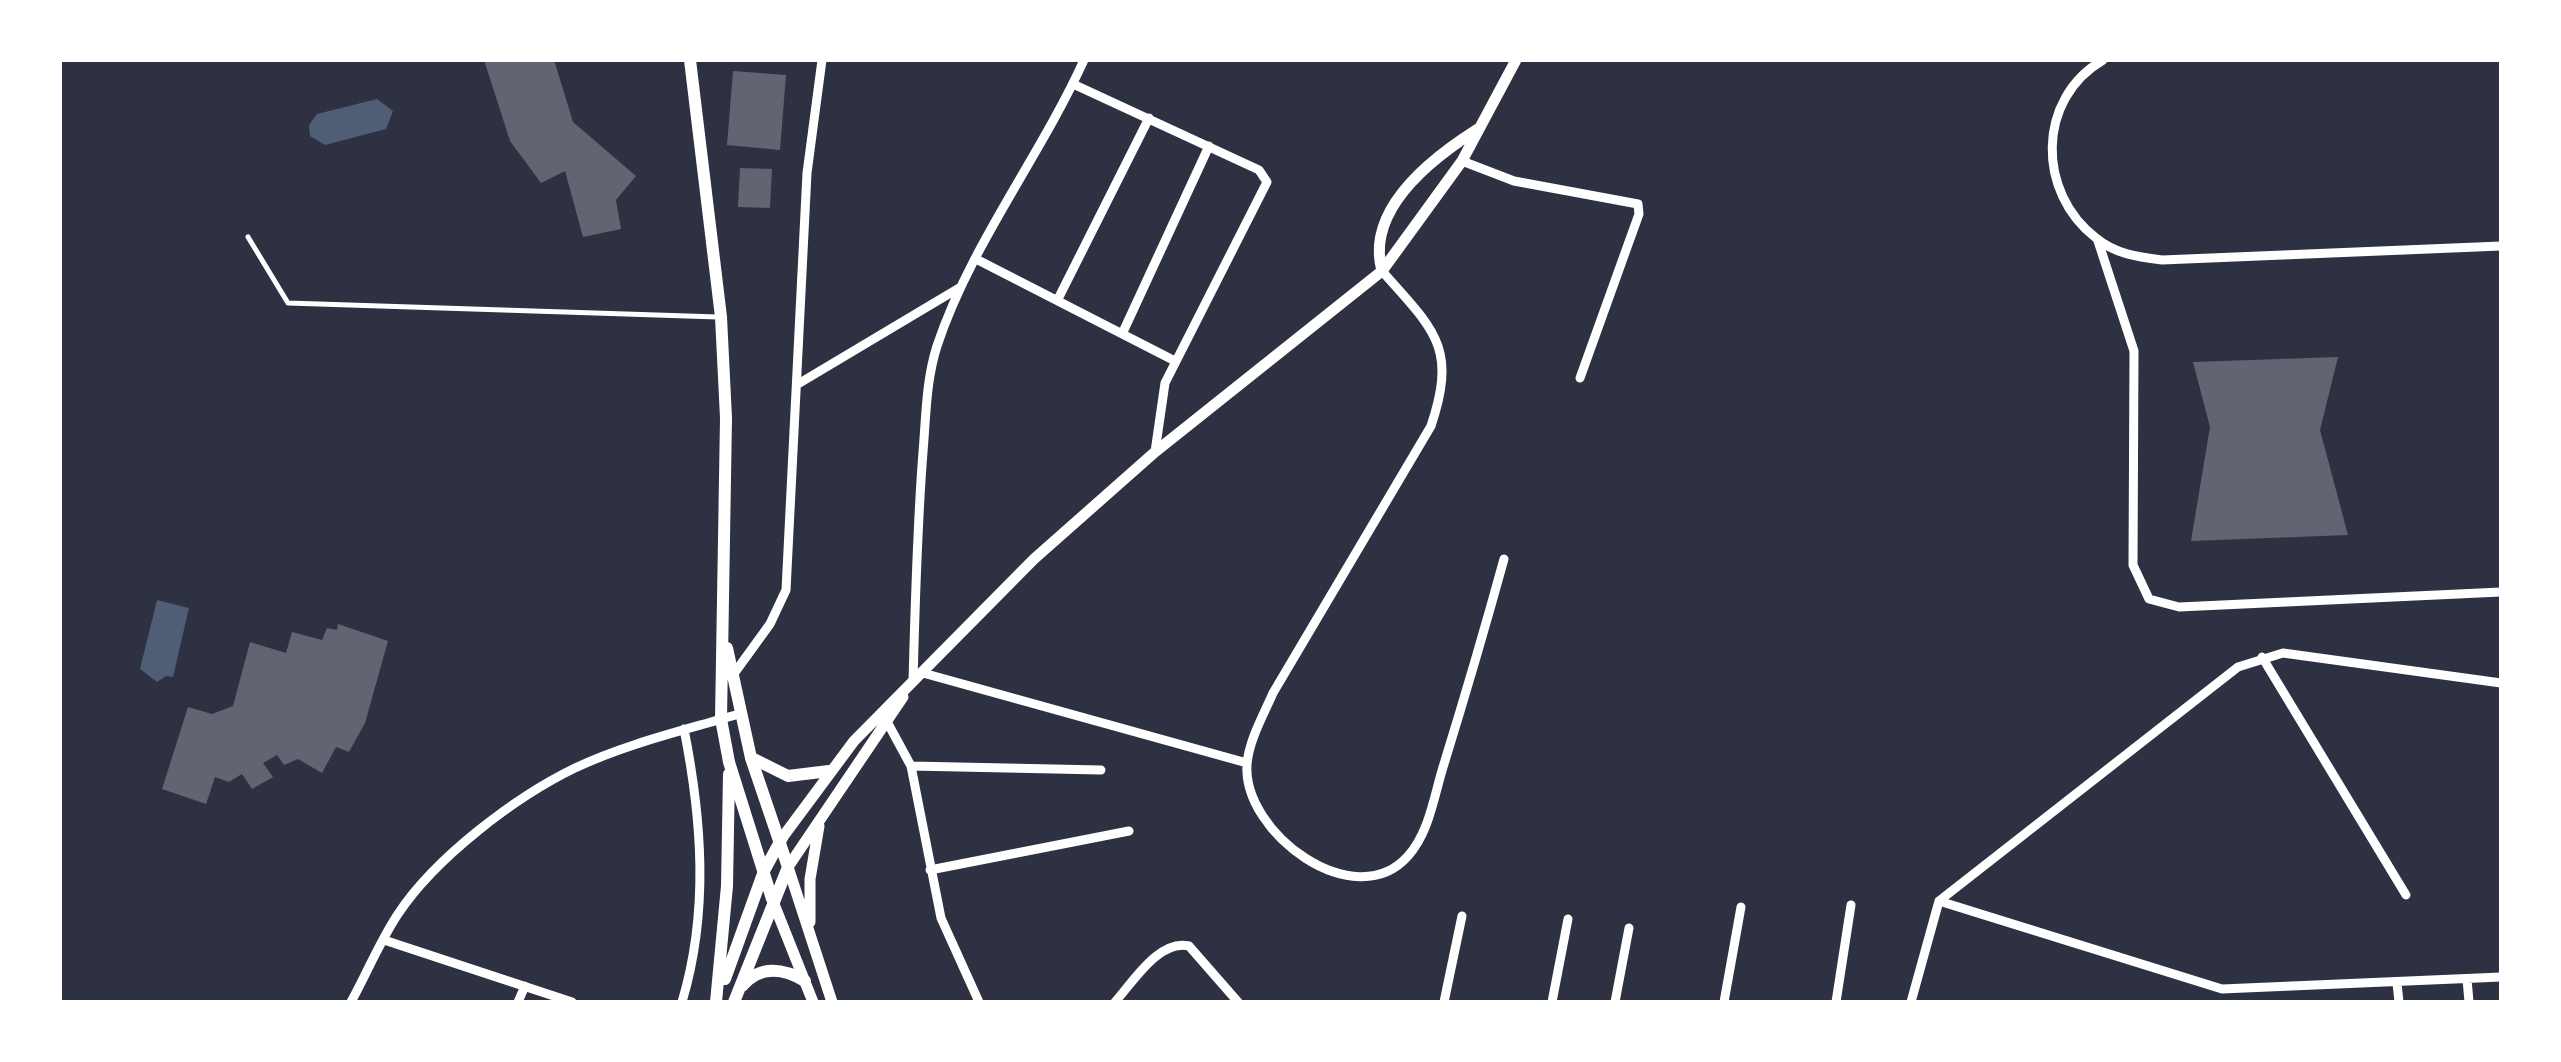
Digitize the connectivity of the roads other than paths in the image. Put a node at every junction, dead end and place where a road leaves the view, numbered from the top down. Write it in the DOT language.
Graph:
graph roads {
  1 [pos="690,60"];
  2 [pos="822,60"];
  3 [pos="1084,60"];
  4 [pos="1516,60"];
  5 [pos="2103,60"];
  6 [pos="1073,84"];
  7 [pos="1149,118"];
  8 [pos="1481,126"];
  9 [pos="1209,146"];
  10 [pos="1462,161"];
  11 [pos="248,237"];
  12 [pos="2098,240"];
  13 [pos="2501,246"];
  14 [pos="976,259"];
  15 [pos="1382,271"];
  16 [pos="959,288"];
  17 [pos="1058,299"];
  18 [pos="720,317"];
  19 [pos="1122,332"];
  20 [pos="1174,360"];
  21 [pos="1580,378"];
  22 [pos="798,384"];
  23 [pos="1154,452"];
  24 [pos="1504,559"];
  25 [pos="2501,592"];
  26 [pos="725,641"];
  27 [pos="2262,656"];
  28 [pos="734,673"];
  29 [pos="923,673"];
  30 [pos="2501,682"];
  31 [pos="719,688"];
  32 [pos="909,689"];
  33 [pos="742,712"];
  34 [pos="885,717"];
  35 [pos="721,719"];
  36 [pos="684,728"];
  37 [pos="752,758"];
  38 [pos="729,762"];
  39 [pos="1247,763"];
  40 [pos="911,766"];
  41 [pos="1101,770"];
  42 [pos="828,771"];
  43 [pos="820,818"];
  44 [pos="1129,831"];
  45 [pos="782,838"];
  46 [pos="788,868"];
  47 [pos="764,870"];
  48 [pos="930,870"];
  49 [pos="2406,895"];
  50 [pos="772,899"];
  51 [pos="1938,901"];
  52 [pos="1851,905"];
  53 [pos="1741,907"];
  54 [pos="1462,916"];
  55 [pos="1568,919"];
  56 [pos="1629,928"];
  57 [pos="384,940"];
  58 [pos="812,941"];
  59 [pos="2501,977"];
  60 [pos="2467,979"];
  61 [pos="804,981"];
  62 [pos="2398,983"];
  63 [pos="524,986"];
  64 [pos="2222,989"];
  65 [pos="736,997"];
  66 [pos="352,1002"];
  67 [pos="518,1002"];
  68 [pos="572,1002"];
  69 [pos="682,1002"];
  70 [pos="717,1002"];
  71 [pos="813,1002"];
  72 [pos="832,1002"];
  73 [pos="979,1002"];
  74 [pos="1115,1002"];
  75 [pos="1238,1002"];
  76 [pos="1444,1002"];
  77 [pos="1552,1002"];
  78 [pos="1615,1002"];
  79 [pos="1724,1002"];
  80 [pos="1836,1002"];
  81 [pos="1911,1002"];
  82 [pos="2232,1002"];
  83 [pos="2399,1002"];
  84 [pos="2468,1002"];
  1 -- 18 [label="main road"];
  2 -- 22 [label="street"];
  3 -- 6 [label="street"];
  4 -- 8 [label="street"];
  5 -- 12 [label="street"];
  6 -- 7 [label="street"];
  6 -- 14 [label="street"];
  7 -- 9 [label="street"];
  7 -- 17 [label="street"];
  8 -- 10 [label="street"];
  8 -- 15 [label="street"];
  9 -- 19 [label="street"];
  9 -- 20 [label="street"];
  10 -- 15 [label="street"];
  10 -- 21 [label="street"];
  11 -- 18 [label="lane"];
  12 -- 13 [label="street"];
  12 -- 25 [label="street"];
  14 -- 16 [label="street"];
  14 -- 17 [label="street"];
  15 -- 23 [label="street"];
  15 -- 39 [label="street"];
  16 -- 22 [label="street"];
  16 -- 32 [label="street"];
  17 -- 19 [label="street"];
  18 -- 26 [label="main road"];
  19 -- 20 [label="street"];
  20 -- 23 [label="street"];
  22 -- 28 [label="street"];
  23 -- 29 [label="street"];
  24 -- 39 [label="street"];
  26 -- 28 [label="main road"];
  26 -- 31 [label="main road"];
  27 -- 30 [label="street"];
  27 -- 49 [label="street"];
  27 -- 51 [label="street"];
  28 -- 31 [label="street"];
  28 -- 33 [label="main road"];
  29 -- 32 [label="street"];
  29 -- 39 [label="street"];
  31 -- 35 [label="main road"];
  32 -- 34 [label="street"];
  33 -- 35 [label="street"];
  33 -- 37 [label="main road"];
  34 -- 40 [label="street"];
  34 -- 42 [label="street"];
  34 -- 43 [label="street"];
  35 -- 36 [label="street"];
  35 -- 38 [label="main road"];
  36 -- 57 [label="street"];
  36 -- 69 [label="street"];
  37 -- 42 [label="main road"];
  37 -- 45 [label="main road"];
  38 -- 47 [label="main road"];
  38 -- 70 [label="main road"];
  40 -- 41 [label="street"];
  40 -- 48 [label="street"];
  42 -- 45 [label="street"];
  43 -- 46 [label="street"];
  43 -- 58 [label="street"];
  44 -- 48 [label="street"];
  45 -- 46 [label="main road"];
  45 -- 47 [label="main road"];
  46 -- 50 [label="main road"];
  46 -- 58 [label="street"];
  47 -- 50 [label="main road"];
  47 -- 70 [label="main road"];
  48 -- 73 [label="street"];
  50 -- 61 [label="street"];
  50 -- 65 [label="main road"];
  51 -- 64 [label="street"];
  51 -- 81 [label="street"];
  52 -- 80 [label="street"];
  53 -- 79 [label="street"];
  54 -- 76 [label="street"];
  55 -- 77 [label="street"];
  56 -- 78 [label="street"];
  57 -- 63 [label="street"];
  57 -- 66 [label="street"];
  58 -- 72 [label="street"];
  59 -- 60 [label="street"];
  60 -- 62 [label="street"];
  60 -- 84 [label="street"];
  61 -- 65 [label="main road"];
  61 -- 71 [label="street"];
  62 -- 64 [label="street"];
  62 -- 83 [label="street"];
  63 -- 67 [label="street"];
  63 -- 68 [label="street"];
  64 -- 82 [label="street"];
  74 -- 75 [label="street"];
}
